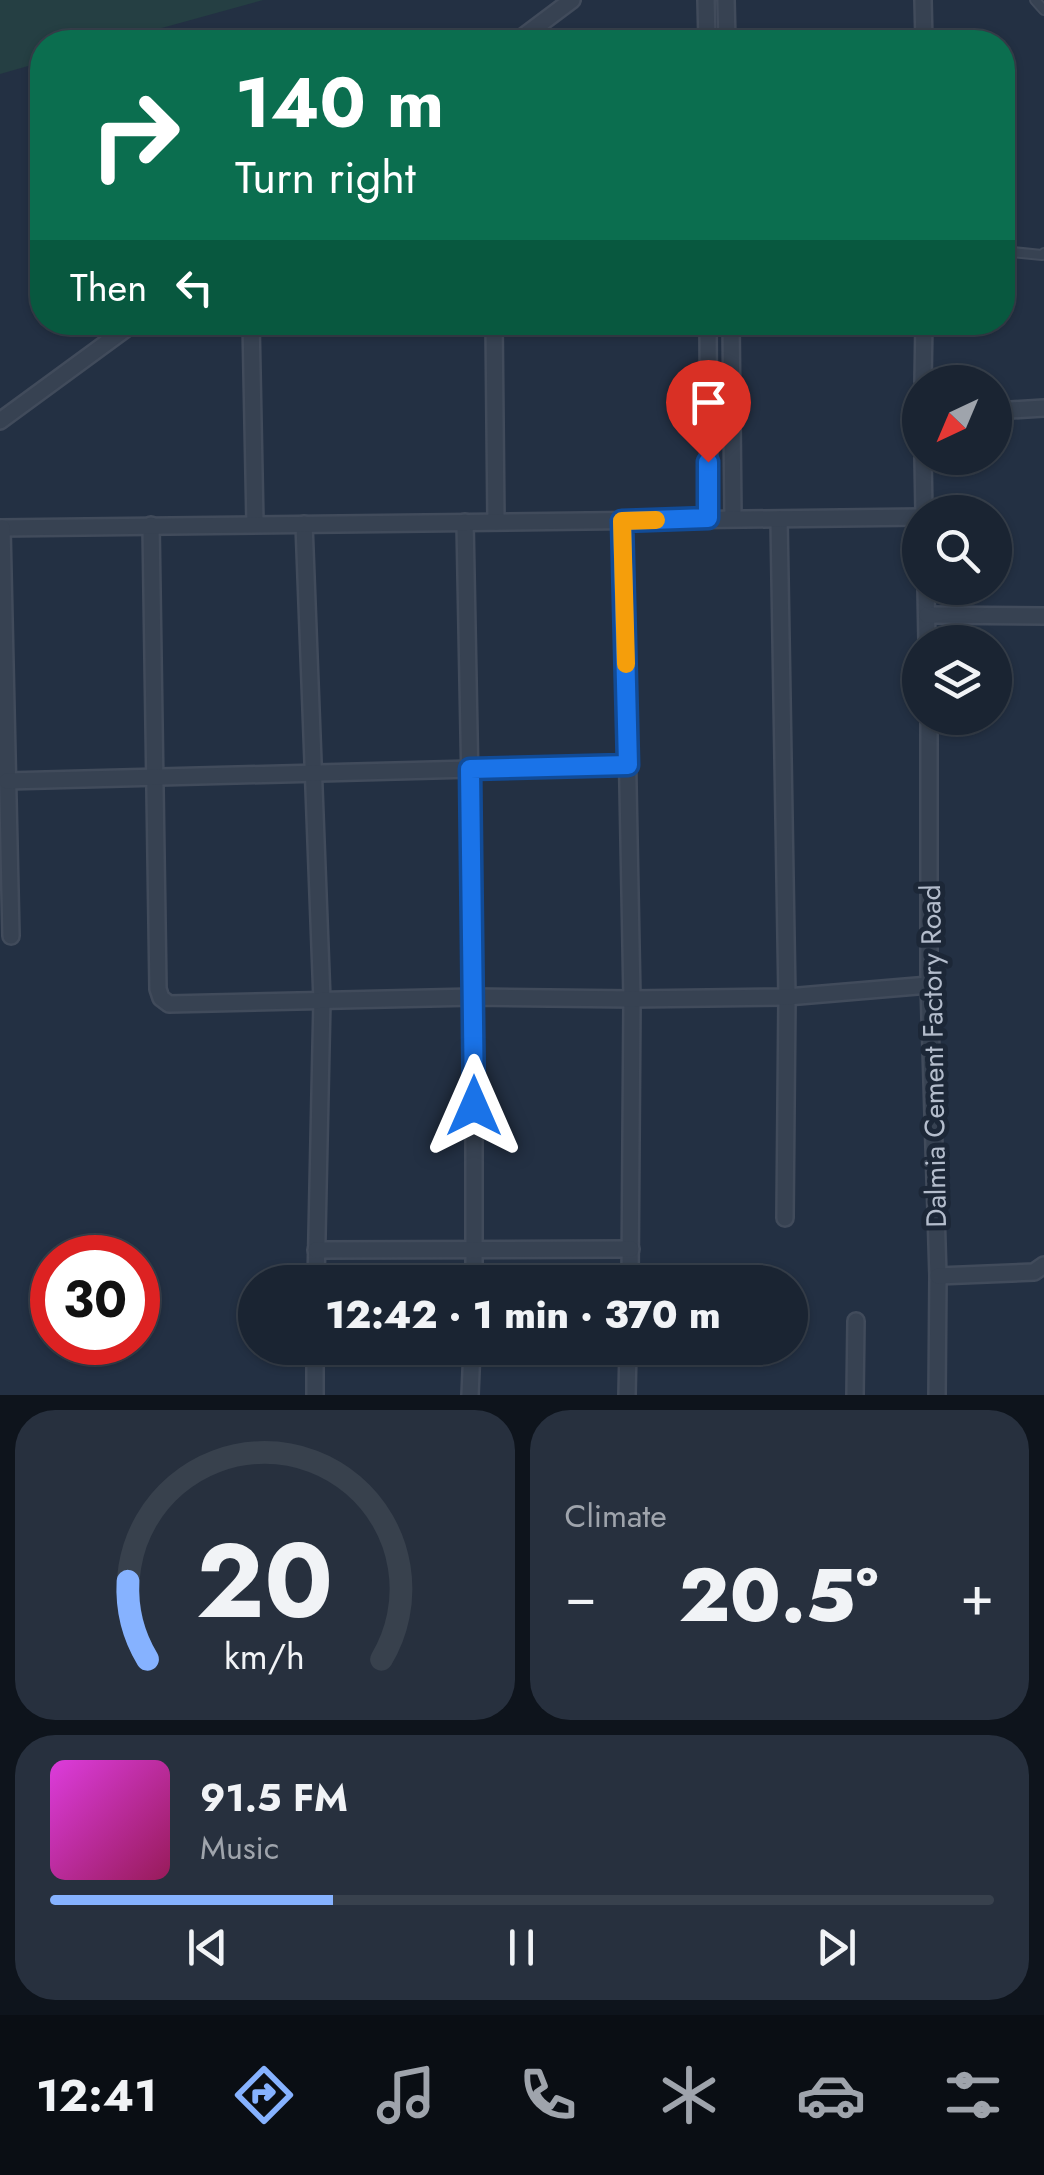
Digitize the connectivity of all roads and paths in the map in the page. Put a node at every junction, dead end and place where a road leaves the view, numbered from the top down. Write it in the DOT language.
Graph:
graph roads {
  1 [pos="572,0"];
  2 [pos="706,0"];
  3 [pos="726,0"];
  4 [pos="924,0"];
  5 [pos="1034,0"];
  6 [pos="1044,10"];
  7 [pos="532,30"];
  8 [pos="706,30"];
  9 [pos="727,30"];
  10 [pos="924,30"];
  11 [pos="1015,252"];
  12 [pos="1044,253"];
  13 [pos="117,335"];
  14 [pos="251,335"];
  15 [pos="494,335"];
  16 [pos="708,335"];
  17 [pos="730,335"];
  18 [pos="924,335"];
  19 [pos="924,365"];
  20 [pos="1044,408"];
  21 [pos="1012,409"];
  22 [pos="0,421"];
  23 [pos="708,435"];
  24 [pos="732,436"];
  25 [pos="902,516"];
  26 [pos="708,518"];
  27 [pos="733,518"];
  28 [pos="780,519"];
  29 [pos="622,521"];
  30 [pos="464,522"];
  31 [pos="496,522"];
  32 [pos="255,524"];
  33 [pos="304,524"];
  34 [pos="152,525"];
  35 [pos="1,528"];
  36 [pos="926,605"];
  37 [pos="926,615"];
  38 [pos="1037,616"];
  39 [pos="926,625"];
  40 [pos="1044,632"];
  41 [pos="929,735"];
  42 [pos="628,765"];
  43 [pos="470,769"];
  44 [pos="314,773"];
  45 [pos="156,777"];
  46 [pos="7,781"];
  47 [pos="10,936"];
  48 [pos="928,985"];
  49 [pos="787,997"];
  50 [pos="474,998"];
  51 [pos="322,1000"];
  52 [pos="632,1000"];
  53 [pos="785,1218"];
  54 [pos="630,1249"];
  55 [pos="316,1250"];
  56 [pos="475,1250"];
  57 [pos="316,1265"];
  58 [pos="475,1265"];
  59 [pos="630,1265"];
  60 [pos="1044,1265"];
  61 [pos="938,1276"];
  62 [pos="856,1321"];
  63 [pos="315,1365"];
  64 [pos="471,1365"];
  65 [pos="627,1365"];
  66 [pos="315,1395"];
  67 [pos="470,1395"];
  68 [pos="626,1395"];
  69 [pos="855,1395"];
  70 [pos="937,1395"];
  1 -- 7 [label="street"];
  2 -- 8 [label="street"];
  3 -- 9 [label="street"];
  4 -- 10 [label="street"];
  5 -- 6 [label="lane"];
  11 -- 12 [label="lane"];
  13 -- 22 [label="street"];
  14 -- 32 [label="street"];
  15 -- 31 [label="street"];
  16 -- 23 [label="street"];
  17 -- 24 [label="street"];
  18 -- 19 [label="street"];
  20 -- 21 [label="street"];
  23 -- 24 [label="street"];
  23 -- 26 [label="street"];
  24 -- 27 [label="street"];
  25 -- 28 [label="street"];
  26 -- 27 [label="street"];
  26 -- 29 [label="street"];
  27 -- 28 [label="street"];
  28 -- 49 [label="street"];
  29 -- 31 [label="street"];
  29 -- 42 [label="street"];
  30 -- 31 [label="street"];
  30 -- 33 [label="street"];
  30 -- 43 [label="street"];
  32 -- 33 [label="street"];
  32 -- 34 [label="street"];
  33 -- 44 [label="street"];
  34 -- 35 [label="street"];
  34 -- 45 [label="street"];
  35 -- 46 [label="street"];
  36 -- 37 [label="street"];
  37 -- 38 [label="street"];
  37 -- 39 [label="street"];
  38 -- 40 [label="street"];
  41 -- 48 [label="street, Dalmia Cement Factory Road"];
  42 -- 43 [label="street"];
  42 -- 52 [label="street"];
  43 -- 44 [label="street"];
  43 -- 50 [label="street"];
  44 -- 45 [label="street"];
  44 -- 51 [label="street"];
  45 -- 46 [label="street"];
  45 -- 51 [label="street"];
  46 -- 47 [label="street"];
  48 -- 49 [label="street"];
  48 -- 61 [label="street, Dalmia Cement Factory Road"];
  49 -- 52 [label="street"];
  49 -- 53 [label="street"];
  50 -- 51 [label="street"];
  50 -- 52 [label="street"];
  50 -- 56 [label="street"];
  51 -- 55 [label="street"];
  52 -- 54 [label="street"];
  54 -- 56 [label="street"];
  54 -- 59 [label="street"];
  55 -- 56 [label="street"];
  55 -- 57 [label="street"];
  56 -- 58 [label="street"];
  60 -- 61 [label="street"];
  61 -- 70 [label="street, Dalmia Cement Factory Road"];
  62 -- 69 [label="street"];
  63 -- 66 [label="street"];
  64 -- 67 [label="street"];
  65 -- 68 [label="street"];
}
